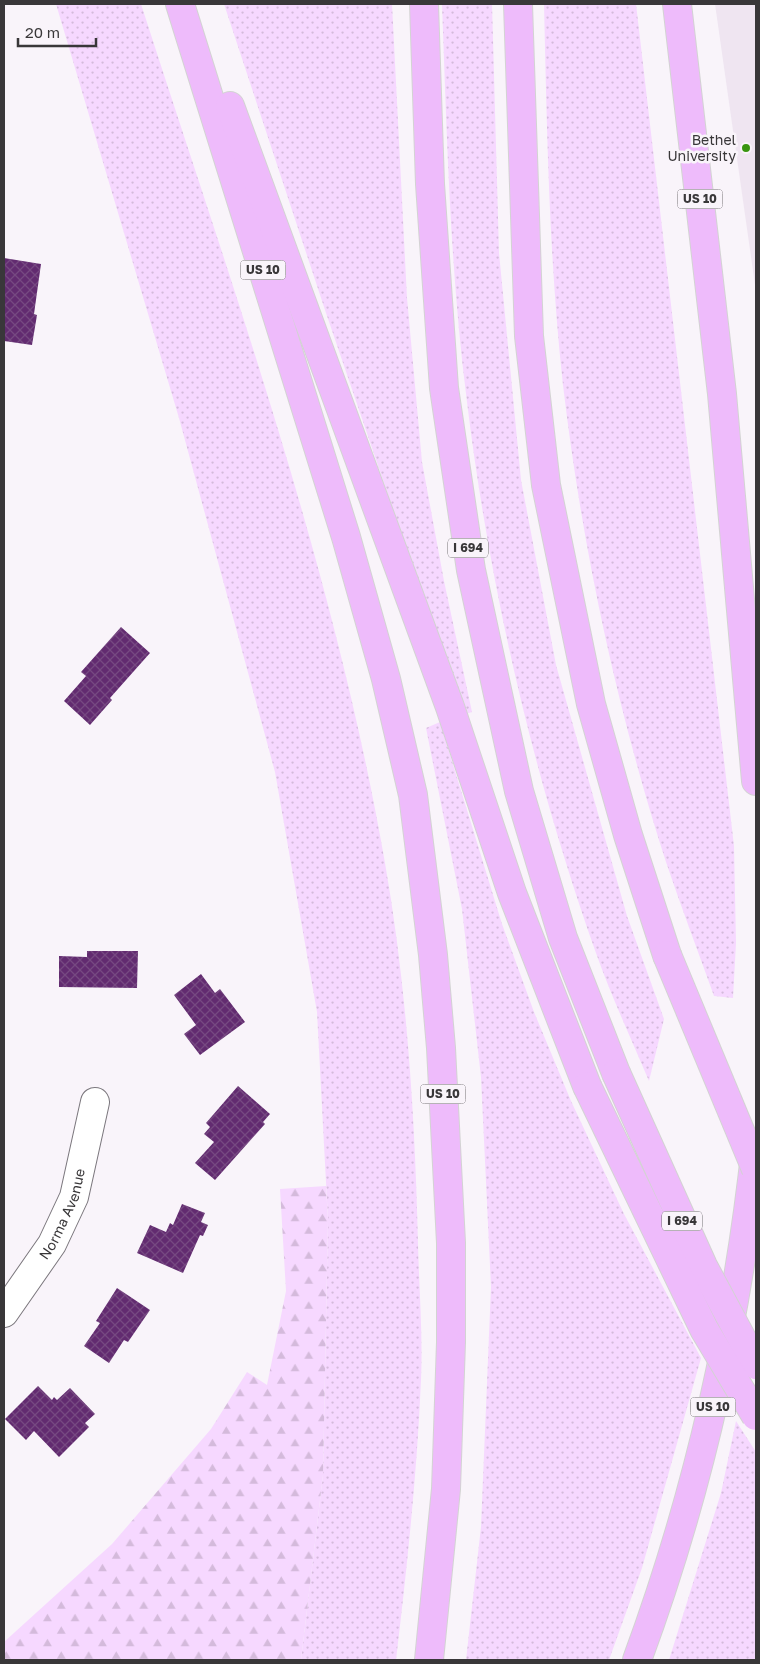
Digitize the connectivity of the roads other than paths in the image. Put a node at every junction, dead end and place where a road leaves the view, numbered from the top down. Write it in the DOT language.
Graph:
graph roads {
  1 [pos="180,4"];
  2 [pos="193,4"];
  3 [pos="424,4"];
  4 [pos="518,4"];
  5 [pos="677,4"];
  6 [pos="722,394"];
  7 [pos="756,559"];
  8 [pos="756,781"];
  9 [pos="95,1102"];
  10 [pos="756,1146"];
  11 [pos="756,1169"];
  12 [pos="4,1313"];
  13 [pos="756,1365"];
  14 [pos="756,1416"];
  15 [pos="429,1660"];
  16 [pos="637,1660"];
  1 -- 15 [label="highway, US 10"];
  2 -- 14 [label="highway, bridge"];
  3 -- 13 [label="highway, I 694, bridge"];
  4 -- 11 [label="highway, bridge"];
  5 -- 6 [label="highway, US 10"];
  6 -- 7 [label="highway"];
  6 -- 8 [label="highway, US 10"];
  9 -- 12 [label="street, Norma Avenue"];
  10 -- 16 [label="highway, US 10"];
}
